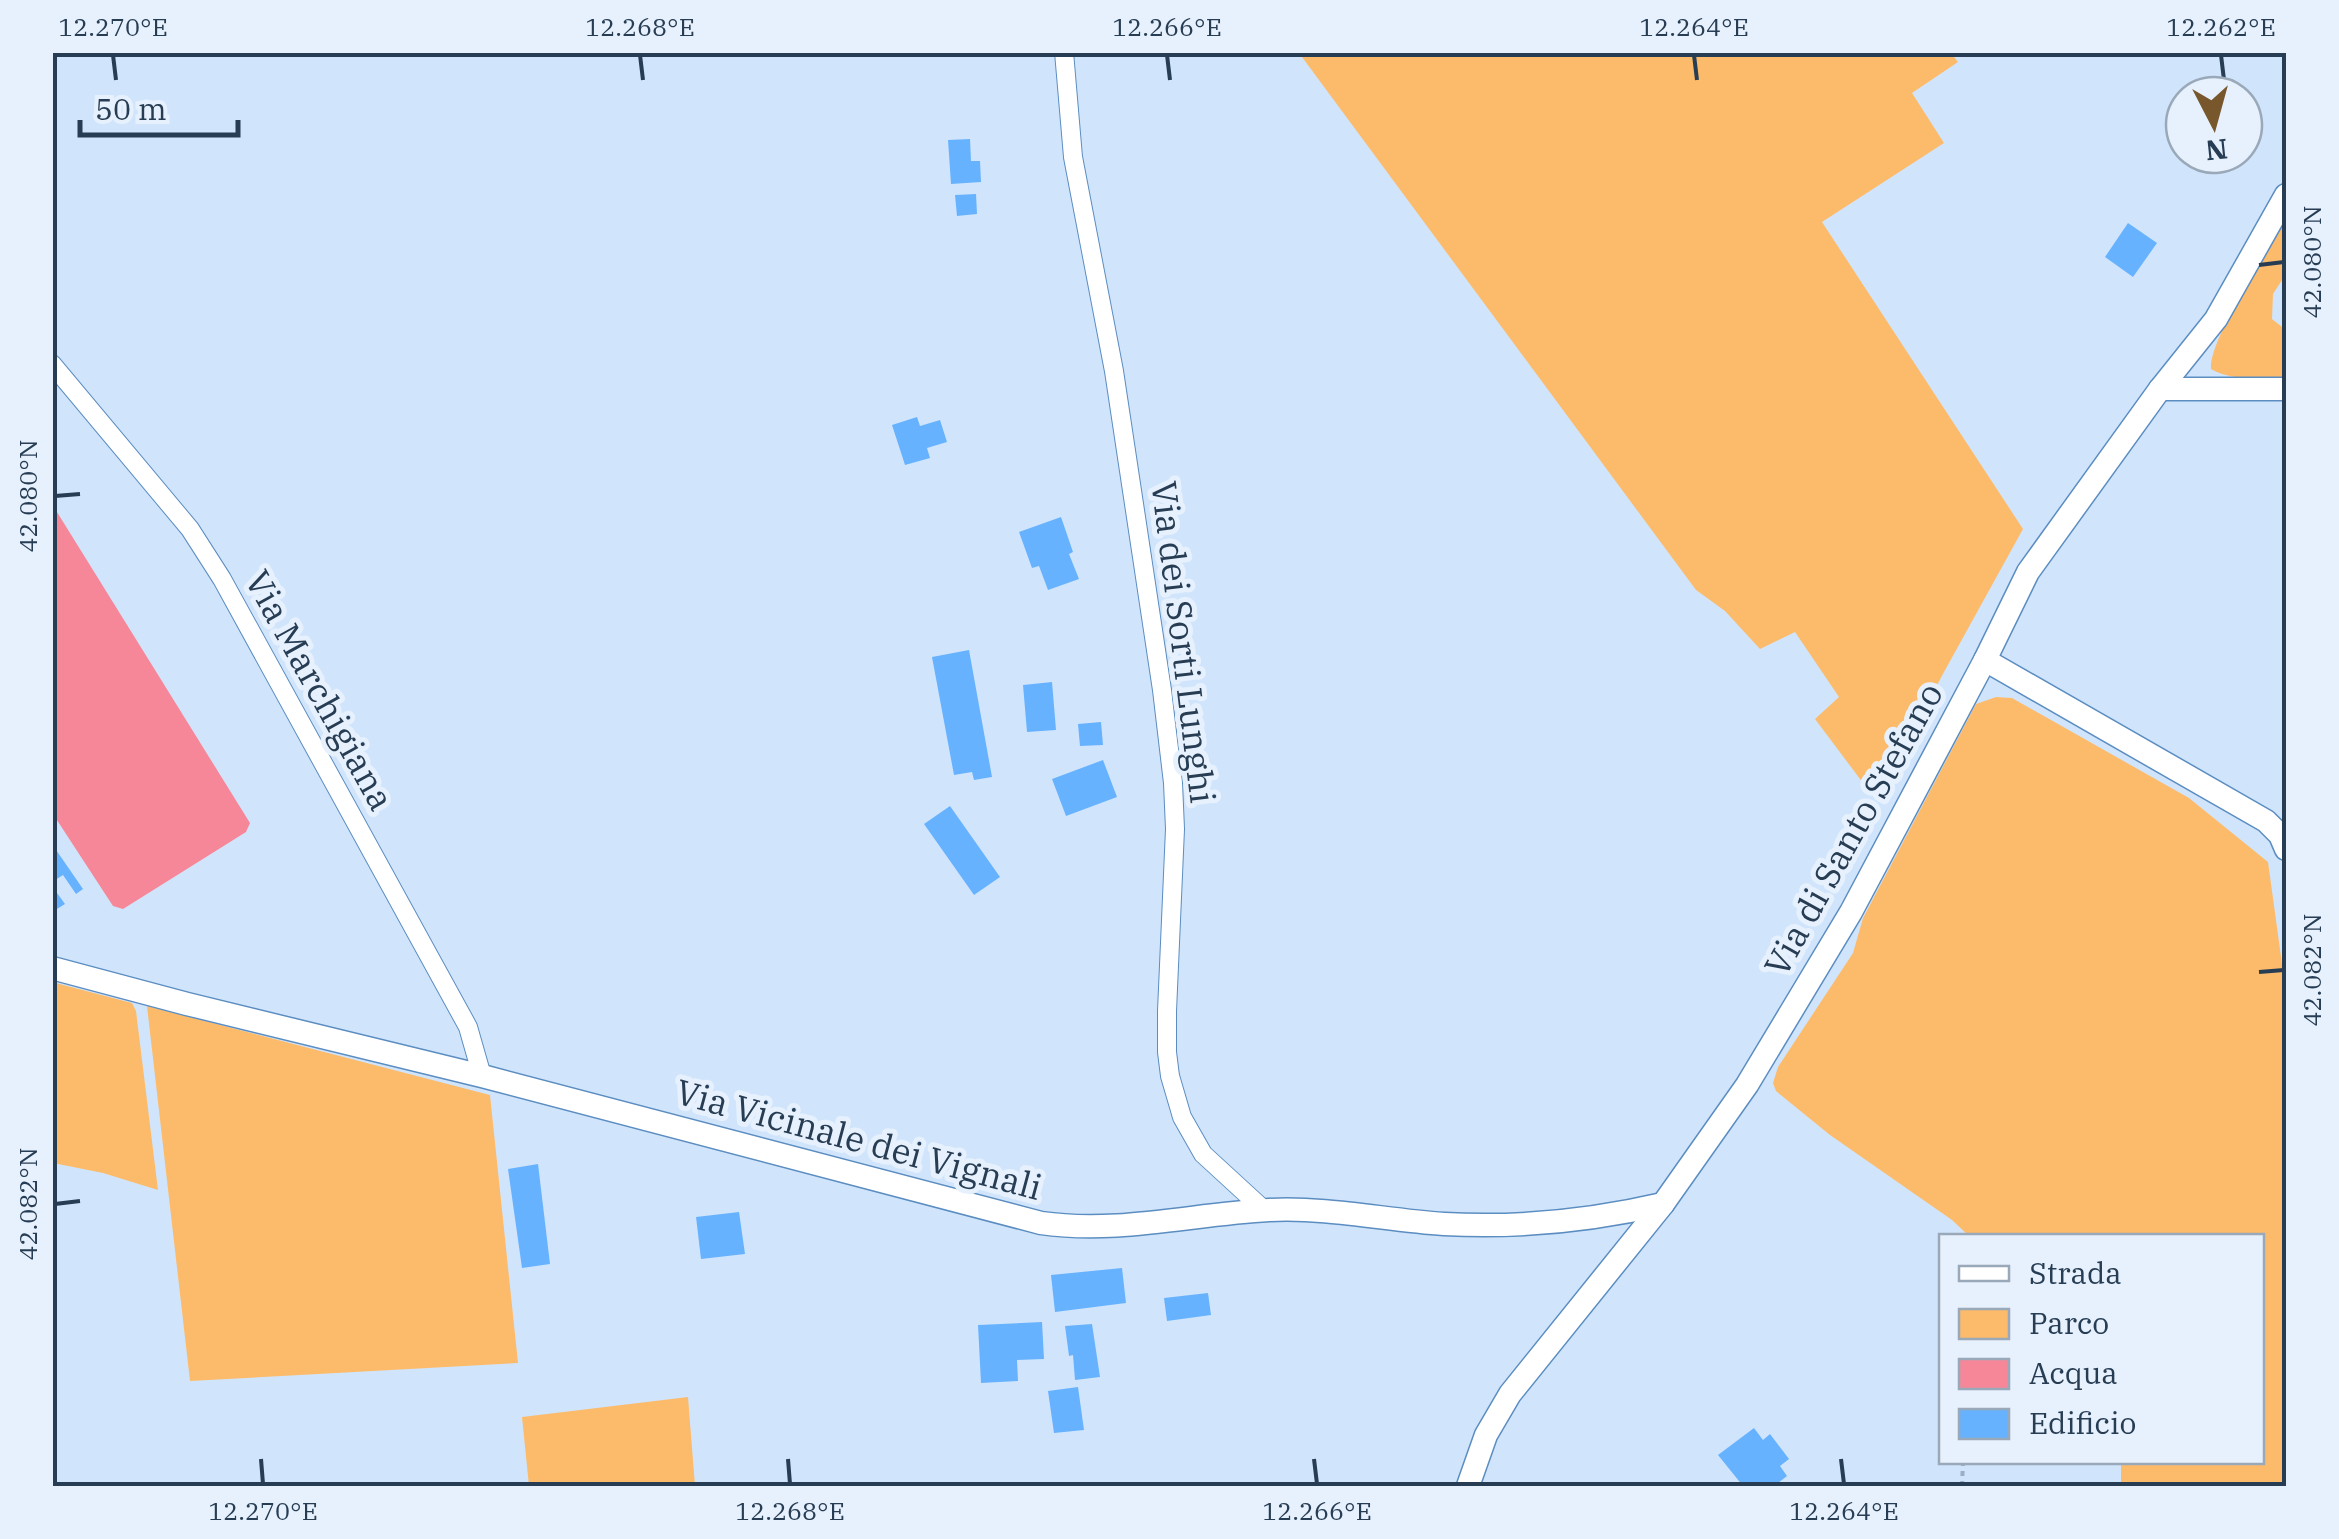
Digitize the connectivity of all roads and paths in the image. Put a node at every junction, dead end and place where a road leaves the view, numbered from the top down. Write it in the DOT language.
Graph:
graph roads {
  1 [pos="1064,52"];
  2 [pos="2286,195"];
  3 [pos="52,364"];
  4 [pos="2286,389"];
  5 [pos="2160,390"];
  6 [pos="1985,660"];
  7 [pos="2286,849"];
  8 [pos="52,968"];
  9 [pos="482,1076"];
  10 [pos="1663,1204"];
  11 [pos="1264,1210"];
  12 [pos="1468,1486"];
  1 -- 11 [label="street, Via dei Sorti Lunghi"];
  2 -- 5 [label="street, Via di Santo Stefano"];
  3 -- 9 [label="street, Via Marchigiana"];
  4 -- 5 [label="street"];
  5 -- 6 [label="street, Via di Santo Stefano"];
  6 -- 7 [label="street"];
  6 -- 10 [label="street, Via di Santo Stefano"];
  8 -- 9 [label="street, Via Vicinale dei Vignali"];
  9 -- 11 [label="street, Via Vicinale dei Vignali"];
  10 -- 11 [label="street, Via Vicinale dei Vignali"];
  10 -- 12 [label="street, Via di Santo Stefano"];
}
